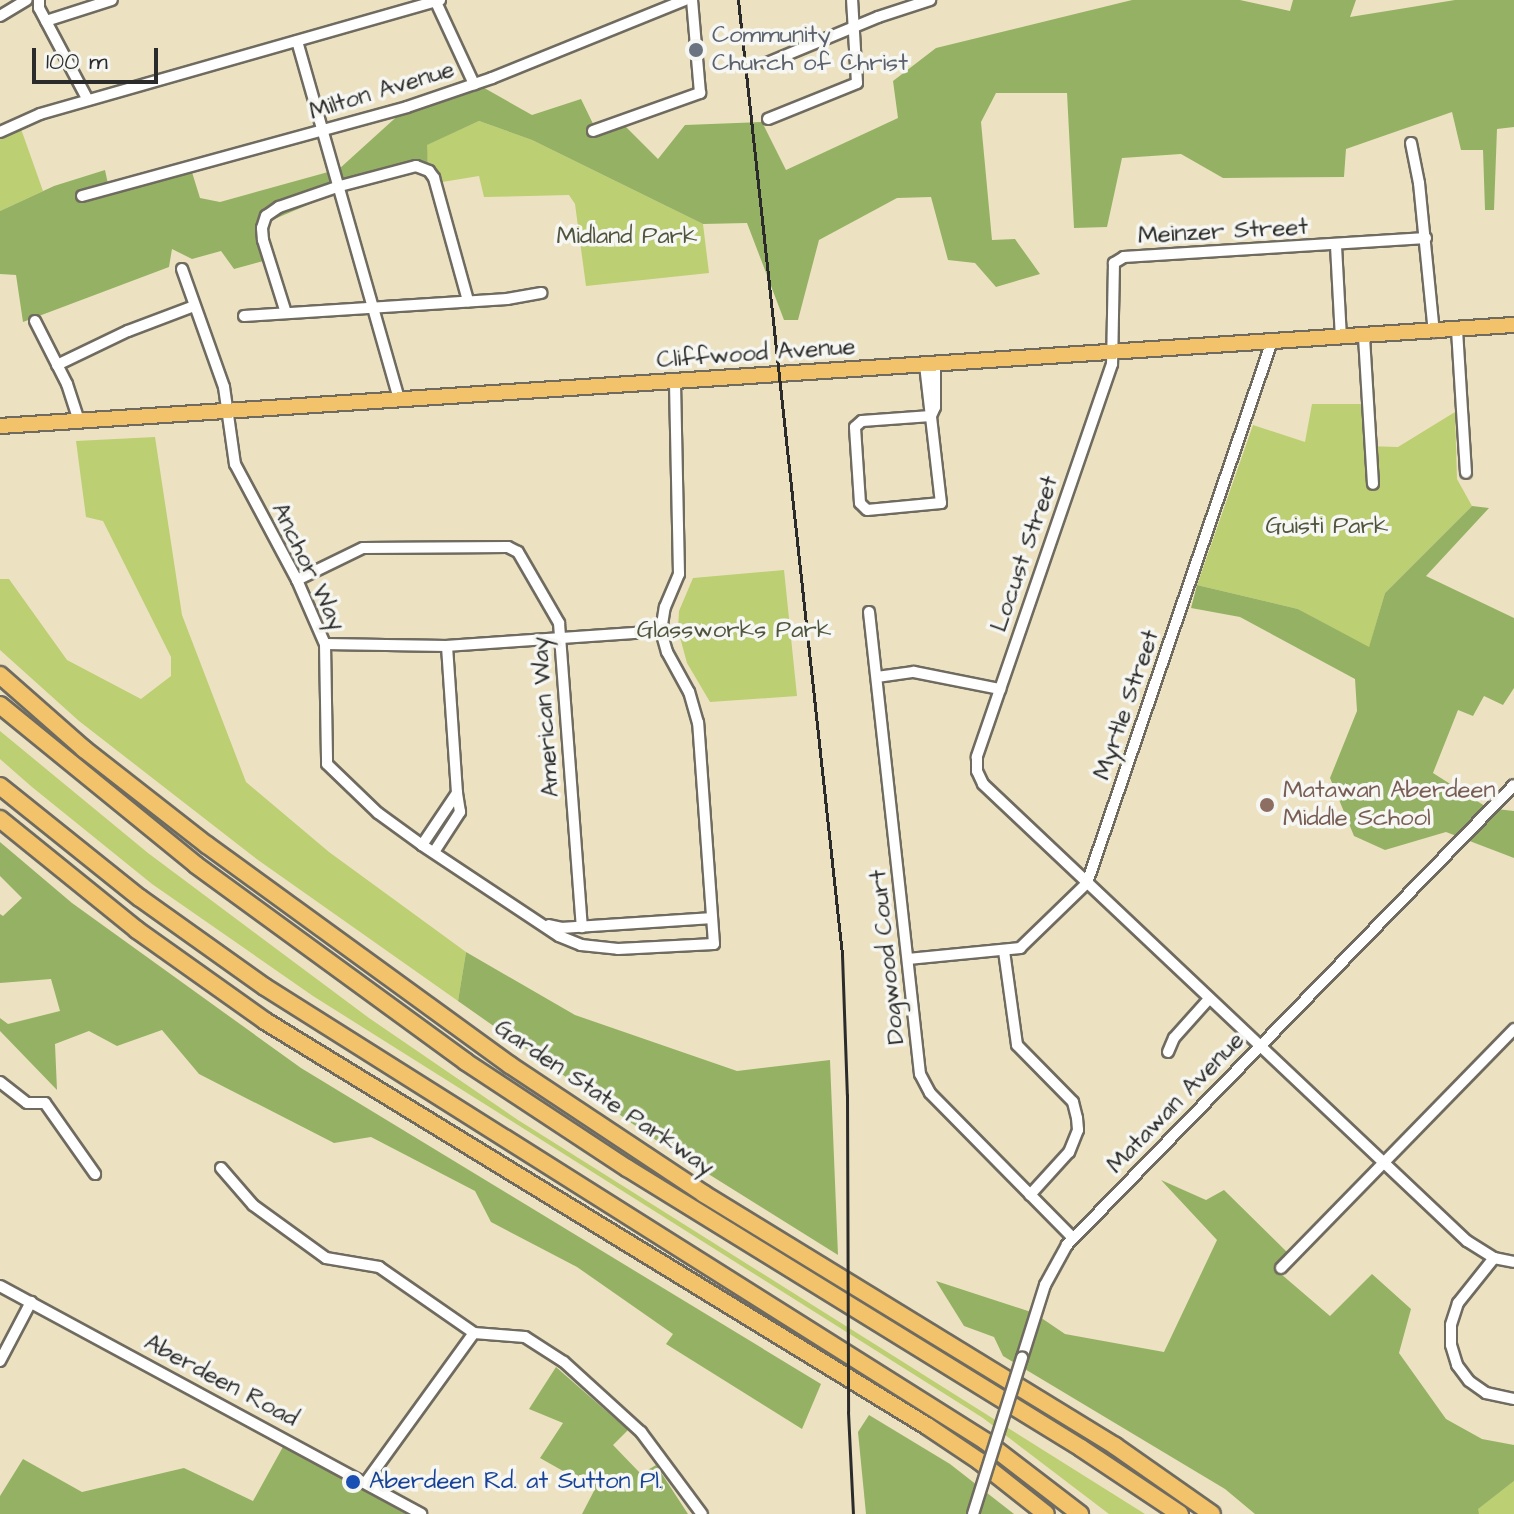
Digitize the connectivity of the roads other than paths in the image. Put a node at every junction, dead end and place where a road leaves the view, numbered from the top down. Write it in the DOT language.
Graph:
graph roads {
  1 [pos="27,0"];
  2 [pos="39,0"];
  3 [pos="112,0"];
  4 [pos="437,0"];
  5 [pos="685,0"];
  6 [pos="692,0"];
  7 [pos="852,0"];
  8 [pos="930,0"];
  9 [pos="0,16"];
  10 [pos="46,21"];
  11 [pos="855,27"];
  12 [pos="297,41"];
  13 [pos="767,63"];
  14 [pos="474,84"];
  15 [pos="88,100"];
  16 [pos="768,119"];
  17 [pos="324,130"];
  18 [pos="593,131"];
  19 [pos="0,132"];
  20 [pos="1411,143"];
  21 [pos="340,186"];
  22 [pos="82,196"];
  23 [pos="1426,238"];
  24 [pos="1336,246"];
  25 [pos="182,269"];
  26 [pos="541,293"];
  27 [pos="468,301"];
  28 [pos="194,306"];
  29 [pos="376,307"];
  30 [pos="286,313"];
  31 [pos="244,316"];
  32 [pos="35,321"];
  33 [pos="1514,325"];
  34 [pos="1457,330"];
  35 [pos="1434,332"];
  36 [pos="1364,337"];
  37 [pos="1341,338"];
  38 [pos="1271,344"];
  39 [pos="1115,353"];
  40 [pos="930,364"];
  41 [pos="57,365"];
  42 [pos="675,382"];
  43 [pos="399,400"];
  44 [pos="228,411"];
  45 [pos="931,416"];
  46 [pos="79,421"];
  47 [pos="0,426"];
  48 [pos="1466,473"];
  49 [pos="1373,484"];
  50 [pos="297,580"];
  51 [pos="869,612"];
  52 [pos="661,631"];
  53 [pos="560,638"];
  54 [pos="325,644"];
  55 [pos="447,646"];
  56 [pos="0,675"];
  57 [pos="877,677"];
  58 [pos="1000,689"];
  59 [pos="0,705"];
  60 [pos="1514,785"];
  61 [pos="0,786"];
  62 [pos="457,793"];
  63 [pos="0,819"];
  64 [pos="422,845"];
  65 [pos="434,852"];
  66 [pos="1087,883"];
  67 [pos="712,918"];
  68 [pos="543,924"];
  69 [pos="582,927"];
  70 [pos="1004,951"];
  71 [pos="908,959"];
  72 [pos="1208,1000"];
  73 [pos="1514,1029"];
  74 [pos="1259,1047"];
  75 [pos="1168,1052"];
  76 [pos="0,1082"];
  77 [pos="1383,1163"];
  78 [pos="221,1168"];
  79 [pos="95,1174"];
  80 [pos="1030,1195"];
  81 [pos="1073,1238"];
  82 [pos="1494,1258"];
  83 [pos="1514,1262"];
  84 [pos="1281,1268"];
  85 [pos="0,1286"];
  86 [pos="31,1302"];
  87 [pos="474,1333"];
  88 [pos="0,1361"];
  89 [pos="1514,1399"];
  90 [pos="366,1482"];
  91 [pos="421,1514"];
  92 [pos="702,1514"];
  93 [pos="973,1514"];
  94 [pos="1046,1514"];
  95 [pos="1080,1514"];
  96 [pos="1180,1514"];
  97 [pos="1212,1514"];
  1 -- 9 [label="street"];
  2 -- 10 [label="street"];
  3 -- 10 [label="street"];
  4 -- 12 [label="street"];
  4 -- 14 [label="street"];
  5 -- 14 [label="street, Milton Avenue"];
  6 -- 18 [label="street"];
  7 -- 11 [label="street"];
  8 -- 11 [label="street"];
  10 -- 15 [label="street"];
  11 -- 13 [label="street"];
  11 -- 16 [label="street"];
  12 -- 15 [label="street"];
  12 -- 17 [label="street"];
  14 -- 17 [label="street, Milton Avenue"];
  15 -- 19 [label="street"];
  17 -- 21 [label="street"];
  17 -- 22 [label="street, Milton Avenue"];
  20 -- 23 [label="street"];
  21 -- 27 [label="street"];
  21 -- 29 [label="street"];
  21 -- 30 [label="street"];
  23 -- 24 [label="street, Meinzer Street"];
  23 -- 35 [label="street"];
  24 -- 37 [label="street"];
  24 -- 39 [label="street, Meinzer Street"];
  25 -- 28 [label="street, Anchor Way"];
  26 -- 27 [label="street"];
  27 -- 29 [label="street"];
  28 -- 41 [label="street"];
  28 -- 44 [label="street, Anchor Way"];
  29 -- 30 [label="street"];
  29 -- 43 [label="street"];
  30 -- 31 [label="street"];
  32 -- 41 [label="street"];
  33 -- 34 [label="main road, Cliffwood Avenue"];
  34 -- 35 [label="main road, Cliffwood Avenue"];
  34 -- 48 [label="street"];
  35 -- 36 [label="main road, Cliffwood Avenue"];
  36 -- 37 [label="main road, Cliffwood Avenue"];
  36 -- 49 [label="street"];
  37 -- 38 [label="main road, Cliffwood Avenue"];
  38 -- 39 [label="main road, Cliffwood Avenue"];
  38 -- 66 [label="street, Myrtle Street"];
  39 -- 40 [label="main road, Cliffwood Avenue"];
  39 -- 58 [label="street, Locust Street"];
  40 -- 42 [label="main road, Cliffwood Avenue"];
  40 -- 45 [label="street"];
  41 -- 46 [label="street"];
  42 -- 43 [label="main road, Cliffwood Avenue"];
  42 -- 52 [label="street"];
  43 -- 44 [label="main road, Cliffwood Avenue"];
  44 -- 46 [label="main road, Cliffwood Avenue"];
  44 -- 50 [label="street, Anchor Way"];
  45 -- 45 [label="street"];
  46 -- 47 [label="main road, Cliffwood Avenue"];
  50 -- 53 [label="street, American Way"];
  50 -- 54 [label="street, Anchor Way"];
  51 -- 57 [label="street, Dogwood Court"];
  52 -- 53 [label="street"];
  52 -- 67 [label="street"];
  53 -- 55 [label="street"];
  53 -- 69 [label="street, American Way"];
  54 -- 55 [label="street"];
  54 -- 64 [label="street, Anchor Way"];
  55 -- 62 [label="street"];
  56 -- 97 [label="highway, Garden State Parkway"];
  57 -- 58 [label="street"];
  57 -- 71 [label="street, Dogwood Court"];
  58 -- 66 [label="street, Locust Street"];
  59 -- 96 [label="highway, Garden State Parkway"];
  60 -- 74 [label="street, Matawan Avenue"];
  61 -- 95 [label="highway"];
  62 -- 64 [label="street"];
  62 -- 65 [label="street"];
  63 -- 94 [label="highway"];
  64 -- 65 [label="street, Anchor Way"];
  65 -- 68 [label="street, Anchor Way"];
  66 -- 70 [label="street, Myrtle Street"];
  66 -- 72 [label="street"];
  67 -- 68 [label="street, Anchor Way"];
  67 -- 69 [label="street, Anchor Way"];
  68 -- 69 [label="street, Anchor Way"];
  70 -- 71 [label="street, Myrtle Street"];
  70 -- 80 [label="street"];
  71 -- 80 [label="street, Dogwood Court"];
  72 -- 74 [label="street"];
  72 -- 75 [label="street"];
  73 -- 77 [label="street"];
  74 -- 77 [label="street"];
  74 -- 81 [label="street, Matawan Avenue"];
  76 -- 79 [label="street"];
  77 -- 82 [label="street"];
  77 -- 84 [label="street"];
  78 -- 87 [label="street"];
  80 -- 81 [label="street, Dogwood Court"];
  81 -- 93 [label="street, Matawan Avenue, bridge"];
  82 -- 83 [label="street"];
  82 -- 89 [label="street"];
  85 -- 86 [label="street, Aberdeen Road"];
  86 -- 88 [label="street"];
  86 -- 90 [label="street, Aberdeen Road"];
  87 -- 90 [label="street"];
  87 -- 92 [label="street"];
  90 -- 91 [label="street, Aberdeen Road"];
}
